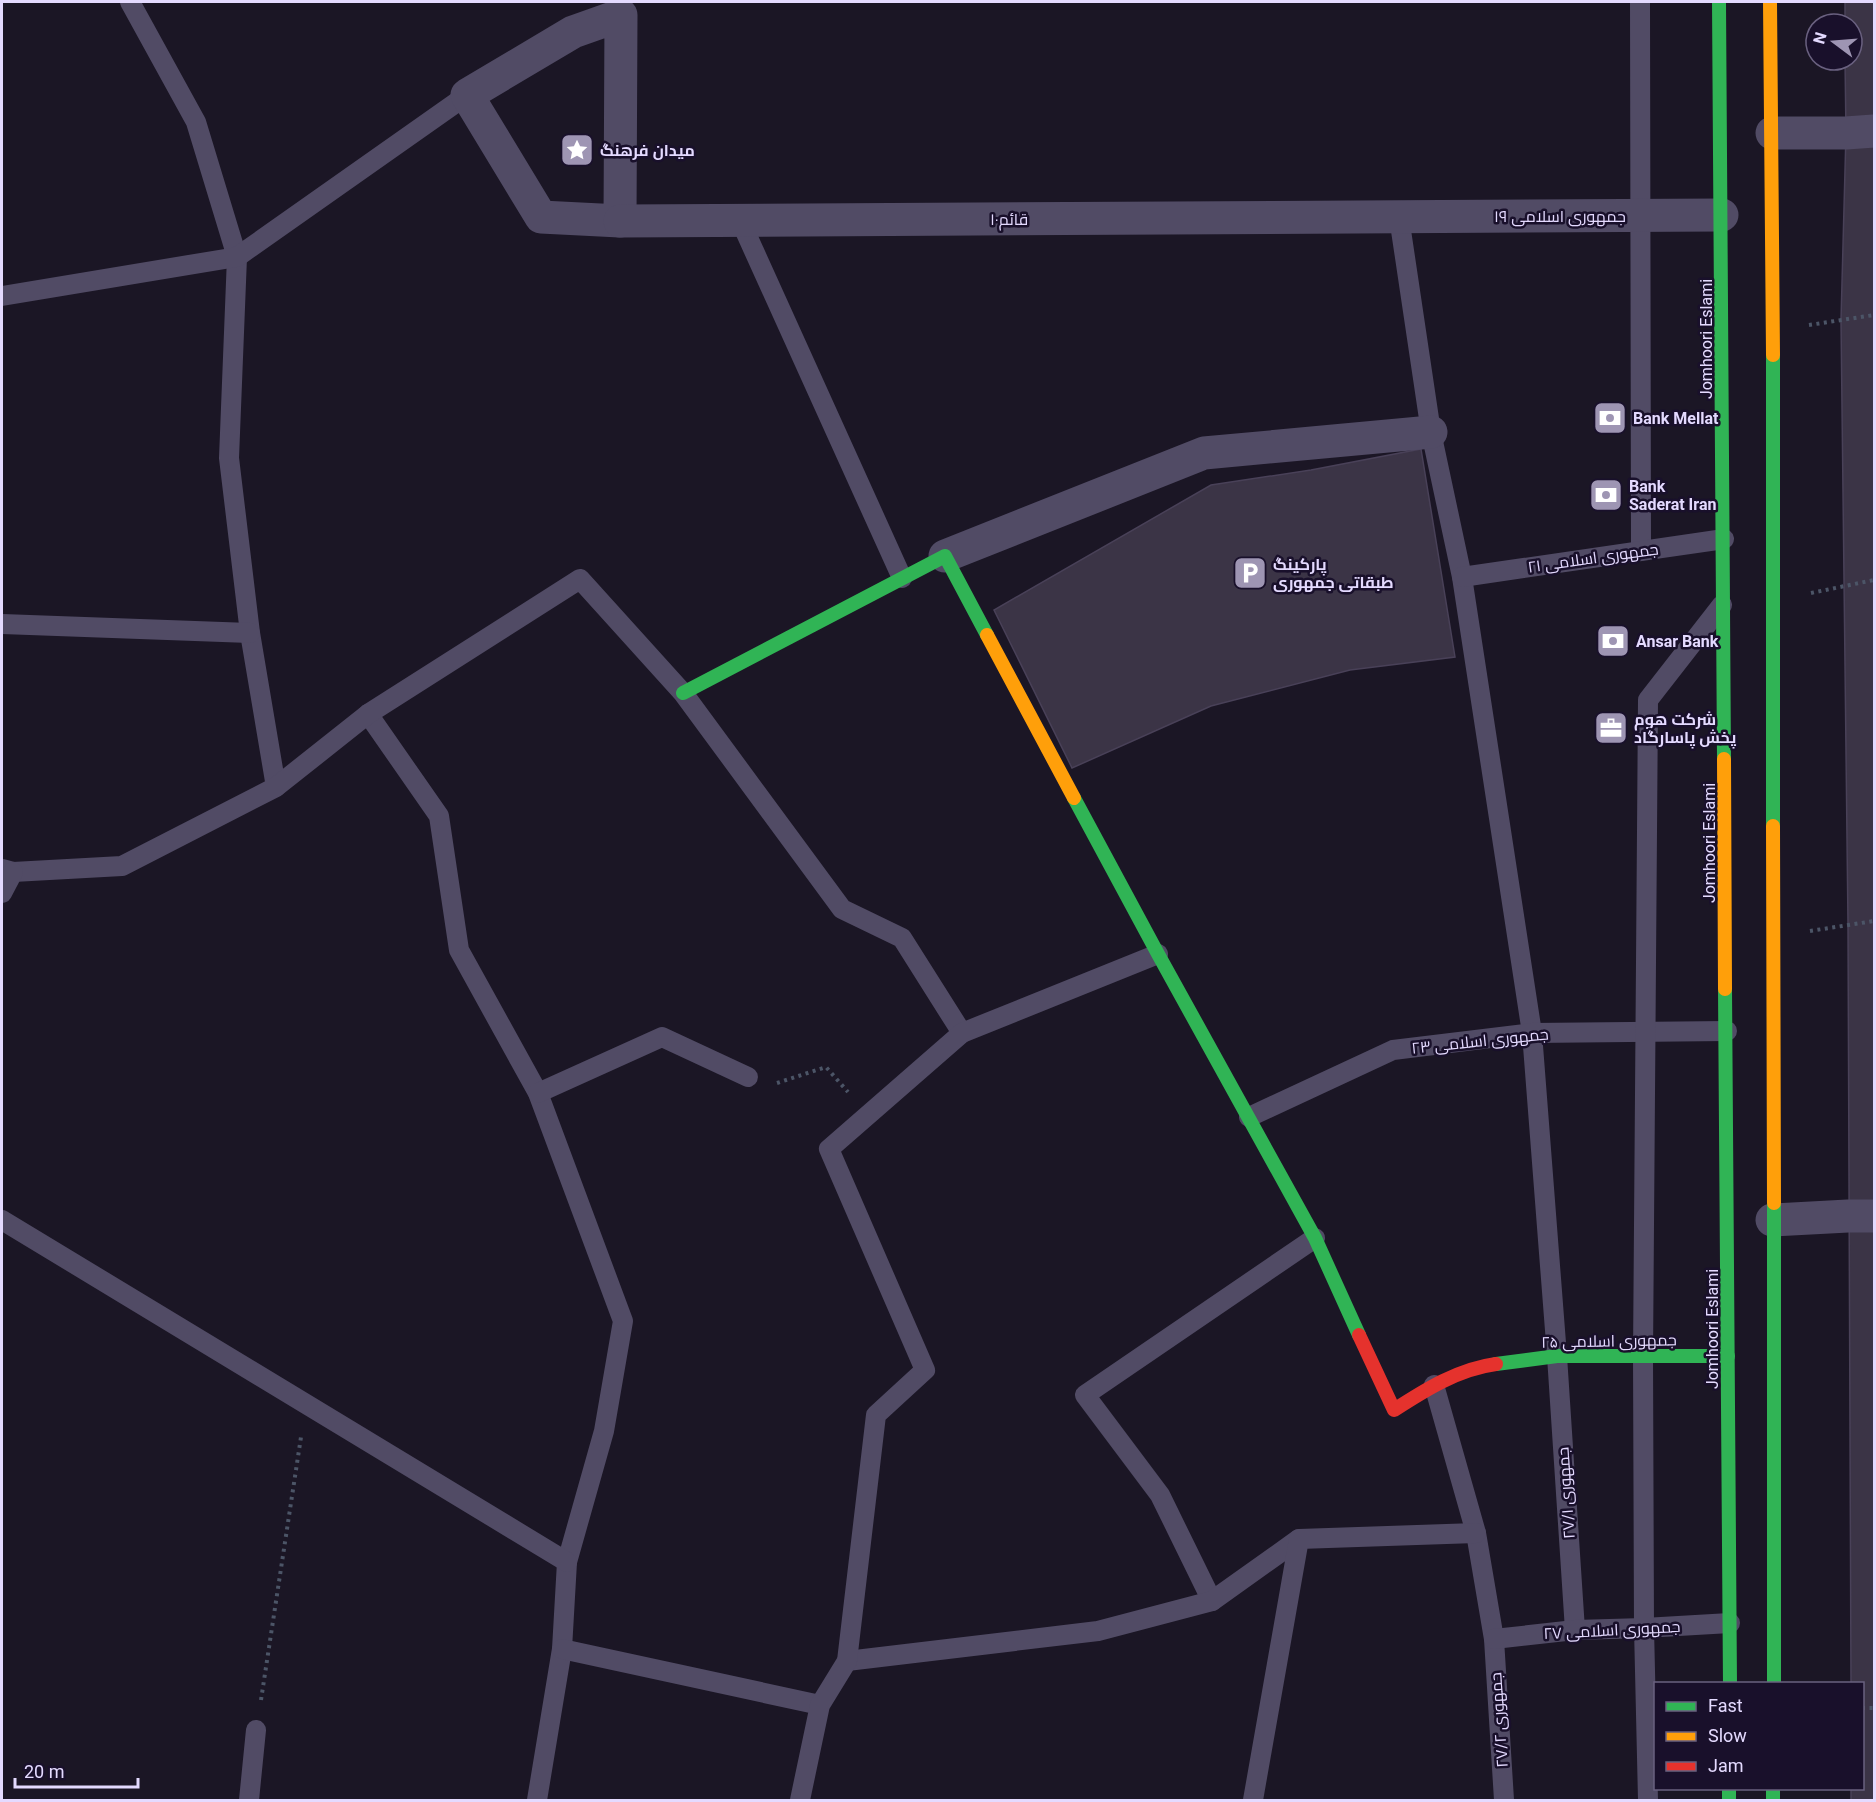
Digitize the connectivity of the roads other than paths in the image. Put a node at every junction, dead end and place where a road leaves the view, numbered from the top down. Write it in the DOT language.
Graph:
graph roads {
  1 [pos="130,2"];
  2 [pos="1640,2"];
  3 [pos="1719,2"];
  4 [pos="1770,2"];
  5 [pos="621,8"];
  6 [pos="467,95"];
  7 [pos="1875,131"];
  8 [pos="1772,133"];
  9 [pos="1642,215"];
  10 [pos="1722,215"];
  11 [pos="1399,217"];
  12 [pos="740,220"];
  13 [pos="620,221"];
  14 [pos="237,257"];
  15 [pos="2,296"];
  16 [pos="1431,432"];
  17 [pos="1724,539"];
  18 [pos="1641,551"];
  19 [pos="945,556"];
  20 [pos="1462,577"];
  21 [pos="902,578"];
  22 [pos="1724,603"];
  23 [pos="2,624"];
  24 [pos="250,633"];
  25 [pos="683,693"];
  26 [pos="368,714"];
  27 [pos="276,787"];
  28 [pos="7,871"];
  29 [pos="2,893"];
  30 [pos="1158,954"];
  31 [pos="1727,1031"];
  32 [pos="1644,1032"];
  33 [pos="962,1033"];
  34 [pos="1532,1033"];
  35 [pos="748,1077"];
  36 [pos="538,1094"];
  37 [pos="1249,1117"];
  38 [pos="1875,1216"];
  39 [pos="2,1220"];
  40 [pos="1772,1220"];
  41 [pos="1315,1239"];
  42 [pos="1557,1356"];
  43 [pos="1643,1356"];
  44 [pos="1728,1356"];
  45 [pos="1434,1385"];
  46 [pos="1476,1533"];
  47 [pos="1299,1539"];
  48 [pos="567,1562"];
  49 [pos="1212,1601"];
  50 [pos="1730,1623"];
  51 [pos="1644,1628"];
  52 [pos="1575,1630"];
  53 [pos="1494,1639"];
  54 [pos="562,1649"];
  55 [pos="847,1661"];
  56 [pos="1730,1682"];
  57 [pos="1774,1682"];
  58 [pos="820,1705"];
  59 [pos="256,1730"];
  60 [pos="249,1800"];
  61 [pos="537,1800"];
  62 [pos="800,1800"];
  63 [pos="1253,1800"];
  64 [pos="1504,1800"];
  65 [pos="1648,1800"];
  1 -- 14 [label="lane"];
  2 -- 9 [label="lane"];
  3 -- 10 [label="main road, Jomhoori Eslami"];
  4 -- 8 [label="main road"];
  5 -- 6 [label="street"];
  5 -- 13 [label="street"];
  6 -- 13 [label="street, قائم۱۰"];
  6 -- 14 [label="lane"];
  7 -- 8 [label="street"];
  8 -- 40 [label="main road"];
  9 -- 10 [label="street, جمهوری اسلامی ۱۹"];
  9 -- 11 [label="street, جمهوری اسلامی ۱۹"];
  9 -- 18 [label="lane"];
  10 -- 17 [label="main road, Jomhoori Eslami"];
  11 -- 12 [label="street, قائم۱۰"];
  11 -- 16 [label="lane, جمهوری ۲۷/۱"];
  12 -- 13 [label="street, قائم۱۰"];
  12 -- 21 [label="lane"];
  14 -- 15 [label="lane"];
  14 -- 24 [label="lane"];
  16 -- 19 [label="street"];
  16 -- 20 [label="lane, جمهوری ۲۷/۱"];
  17 -- 18 [label="lane, جمهوری اسلامی ۲۱"];
  17 -- 22 [label="main road, Jomhoori Eslami"];
  18 -- 20 [label="lane, جمهوری اسلامی ۲۱"];
  19 -- 21 [label="main road"];
  19 -- 30 [label="main road"];
  20 -- 34 [label="lane, جمهوری ۲۷/۱"];
  21 -- 25 [label="main road"];
  22 -- 31 [label="main road, Jomhoori Eslami"];
  22 -- 32 [label="lane"];
  23 -- 24 [label="lane"];
  24 -- 27 [label="lane"];
  25 -- 26 [label="lane"];
  25 -- 33 [label="lane"];
  26 -- 27 [label="lane"];
  26 -- 36 [label="lane"];
  27 -- 28 [label="lane"];
  28 -- 29 [label="lane"];
  30 -- 33 [label="lane"];
  30 -- 37 [label="main road"];
  31 -- 32 [label="lane, جمهوری اسلامی ۲۳"];
  31 -- 44 [label="main road, Jomhoori Eslami"];
  32 -- 34 [label="lane, جمهوری اسلامی ۲۳"];
  32 -- 43 [label="lane"];
  33 -- 55 [label="lane"];
  34 -- 37 [label="lane, جمهوری اسلامی ۲۳"];
  34 -- 42 [label="lane, جمهوری ۲۷/۱"];
  35 -- 36 [label="lane"];
  36 -- 48 [label="lane"];
  37 -- 41 [label="main road"];
  38 -- 40 [label="street"];
  39 -- 48 [label="lane"];
  40 -- 57 [label="main road"];
  41 -- 45 [label="main road, جمهوری اسلامی ۲۵"];
  41 -- 49 [label="lane"];
  42 -- 43 [label="main road, جمهوری اسلامی ۲۵"];
  42 -- 45 [label="main road, جمهوری اسلامی ۲۵"];
  42 -- 52 [label="lane, جمهوری ۲۷/۱"];
  43 -- 44 [label="main road, جمهوری اسلامی ۲۵"];
  43 -- 51 [label="lane"];
  44 -- 50 [label="main road, Jomhoori Eslami"];
  45 -- 46 [label="lane, جمهوری ۲۷/۲"];
  46 -- 47 [label="lane"];
  46 -- 53 [label="lane, جمهوری ۲۷/۲"];
  47 -- 49 [label="lane"];
  47 -- 63 [label="lane"];
  48 -- 54 [label="lane"];
  49 -- 55 [label="lane"];
  50 -- 51 [label="lane, جمهوری اسلامی ۲۷"];
  50 -- 56 [label="main road, Jomhoori Eslami"];
  51 -- 52 [label="lane, جمهوری اسلامی ۲۷"];
  51 -- 65 [label="lane"];
  52 -- 53 [label="lane, جمهوری اسلامی ۲۷"];
  53 -- 64 [label="lane, جمهوری ۲۷/۲"];
  54 -- 58 [label="lane"];
  54 -- 61 [label="lane"];
  55 -- 58 [label="lane"];
  58 -- 62 [label="lane"];
  59 -- 60 [label="lane"];
}
